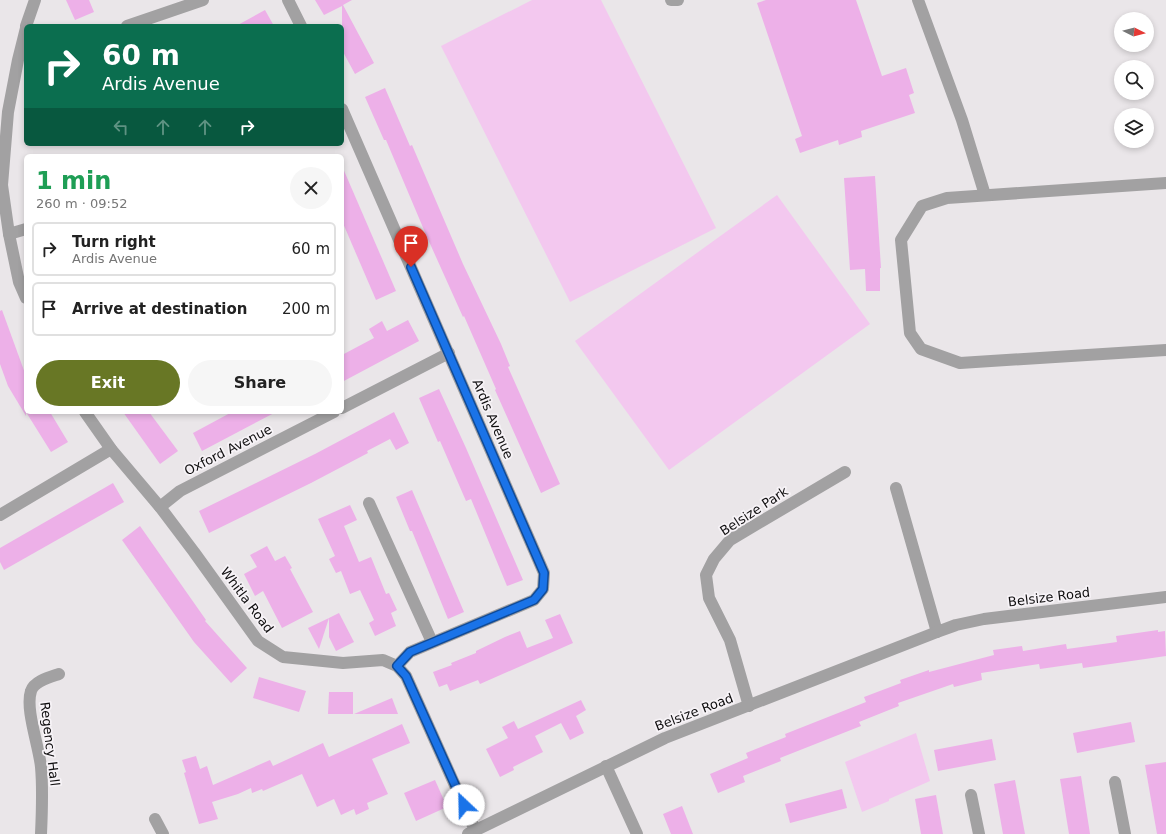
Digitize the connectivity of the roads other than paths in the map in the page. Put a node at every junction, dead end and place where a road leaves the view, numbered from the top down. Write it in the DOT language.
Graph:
graph roads {
  1 [pos="35,0"];
  2 [pos="203,0"];
  3 [pos="288,0"];
  4 [pos="670,0"];
  5 [pos="678,0"];
  6 [pos="918,0"];
  7 [pos="27,24"];
  8 [pos="133,24"];
  9 [pos="300,24"];
  10 [pos="24,44"];
  11 [pos="22,60"];
  12 [pos="344,114"];
  13 [pos="1166,183"];
  14 [pos="985,195"];
  15 [pos="24,230"];
  16 [pos="9,234"];
  17 [pos="24,293"];
  18 [pos="1166,350"];
  19 [pos="449,353"];
  20 [pos="344,407"];
  21 [pos="86,414"];
  22 [pos="330,414"];
  23 [pos="111,449"];
  24 [pos="845,472"];
  25 [pos="896,488"];
  26 [pos="369,503"];
  27 [pos="160,507"];
  28 [pos="0,515"];
  29 [pos="1166,597"];
  30 [pos="937,632"];
  31 [pos="432,642"];
  32 [pos="397,666"];
  33 [pos="59,674"];
  34 [pos="749,706"];
  35 [pos="606,766"];
  36 [pos="1115,782"];
  37 [pos="971,795"];
  38 [pos="155,819"];
  39 [pos="472,832"];
  40 [pos="41,834"];
  41 [pos="163,834"];
  42 [pos="637,834"];
  43 [pos="979,834"];
  44 [pos="1125,834"];
  1 -- 7 [label="street"];
  2 -- 8 [label="street"];
  3 -- 9 [label="street"];
  4 -- 5 [label="street"];
  6 -- 14 [label="street"];
  10 -- 11 [label="street"];
  11 -- 16 [label="street"];
  12 -- 19 [label="street, Ardis Avenue"];
  13 -- 14 [label="street"];
  14 -- 18 [label="street"];
  15 -- 16 [label="street"];
  16 -- 17 [label="street"];
  19 -- 20 [label="street"];
  19 -- 31 [label="street, Ardis Avenue"];
  21 -- 23 [label="street, Whitla Road"];
  22 -- 27 [label="street, Oxford Avenue"];
  23 -- 27 [label="street, Whitla Road"];
  23 -- 28 [label="street"];
  24 -- 34 [label="street, Belsize Park"];
  25 -- 30 [label="street"];
  26 -- 31 [label="street"];
  27 -- 32 [label="street, Whitla Road"];
  29 -- 30 [label="street, Belsize Road"];
  30 -- 34 [label="street, Belsize Road"];
  31 -- 32 [label="street, Ardis Avenue"];
  32 -- 39 [label="street"];
  33 -- 40 [label="street, Regency Hall"];
  34 -- 35 [label="street, Belsize Road"];
  35 -- 39 [label="street, Belsize Road"];
  35 -- 42 [label="street"];
  36 -- 44 [label="street"];
  37 -- 43 [label="street"];
  38 -- 41 [label="street"];
}
